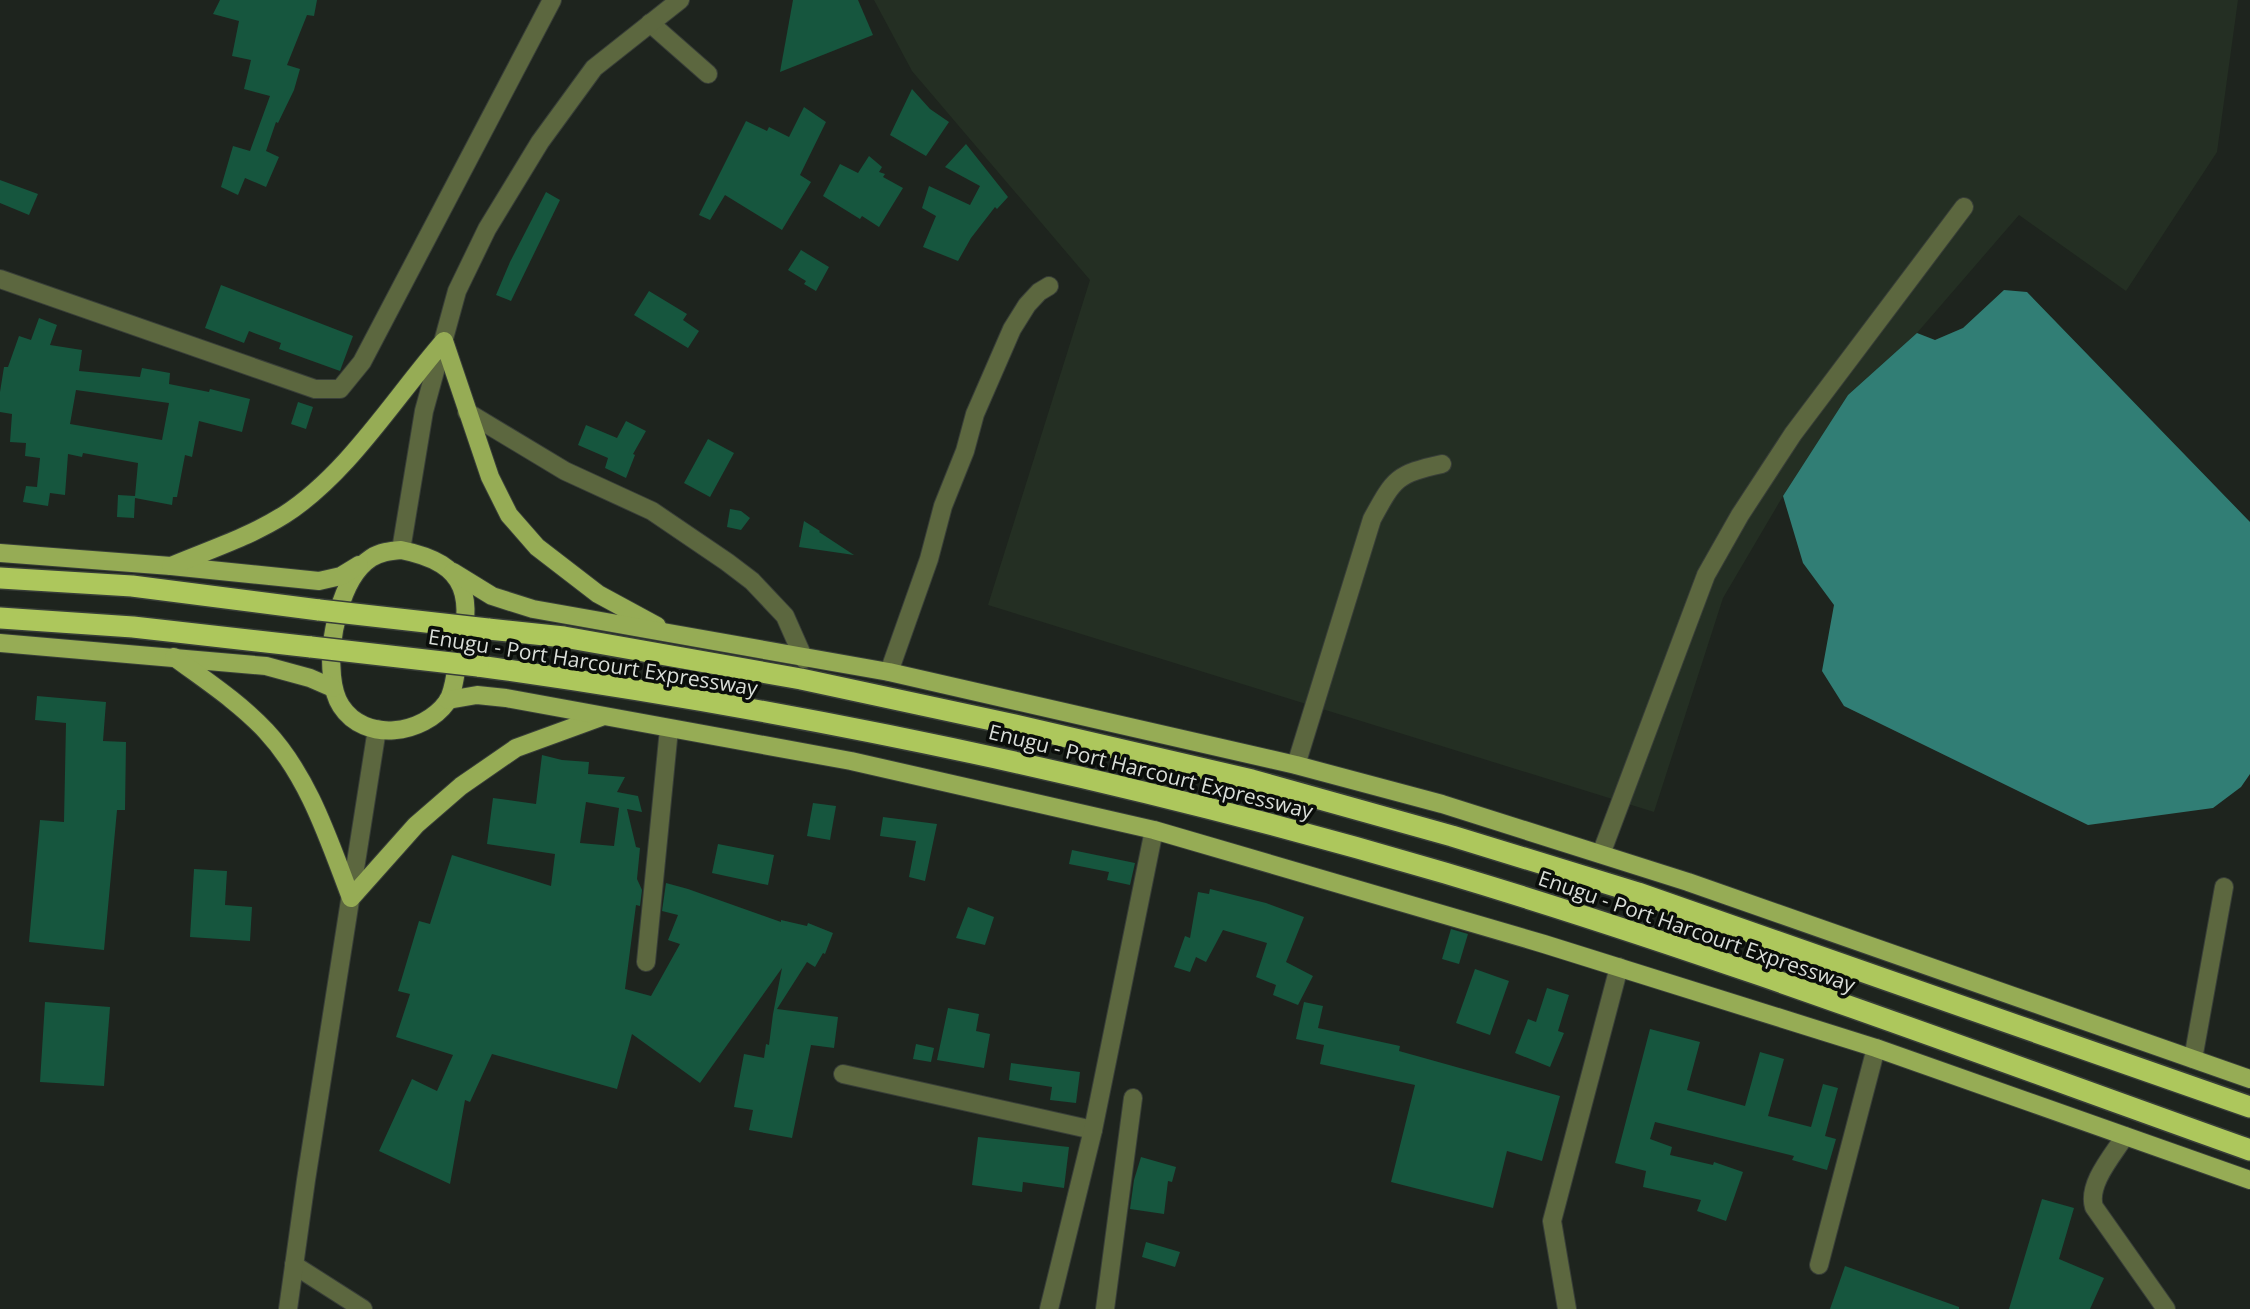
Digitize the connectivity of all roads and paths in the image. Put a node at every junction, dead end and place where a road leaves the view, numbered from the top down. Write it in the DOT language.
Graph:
graph roads {
  1 [pos="552,0"];
  2 [pos="680,0"];
  3 [pos="650,23"];
  4 [pos="708,74"];
  5 [pos="1964,207"];
  6 [pos="0,279"];
  7 [pos="1049,286"];
  8 [pos="444,341"];
  9 [pos="467,412"];
  10 [pos="1441,464"];
  11 [pos="401,550"];
  12 [pos="0,553"];
  13 [pos="368,560"];
  14 [pos="171,566"];
  15 [pos="453,572"];
  16 [pos="0,578"];
  17 [pos="0,618"];
  18 [pos="673,634"];
  19 [pos="0,643"];
  20 [pos="174,657"];
  21 [pos="804,659"];
  22 [pos="889,672"];
  23 [pos="334,688"];
  24 [pos="448,700"];
  25 [pos="601,717"];
  26 [pos="377,729"];
  27 [pos="669,729"];
  28 [pos="1167,761"];
  29 [pos="1296,765"];
  30 [pos="1160,796"];
  31 [pos="1154,830"];
  32 [pos="1601,854"];
  33 [pos="2224,887"];
  34 [pos="351,898"];
  35 [pos="646,962"];
  36 [pos="1619,967"];
  37 [pos="1876,1048"];
  38 [pos="2193,1059"];
  39 [pos="843,1074"];
  40 [pos="2250,1079"];
  41 [pos="1133,1098"];
  42 [pos="2250,1107"];
  43 [pos="1093,1129"];
  44 [pos="2125,1136"];
  45 [pos="2250,1150"];
  46 [pos="2250,1181"];
  47 [pos="294,1265"];
  48 [pos="1819,1265"];
  49 [pos="288,1309"];
  50 [pos="363,1309"];
  51 [pos="1049,1309"];
  52 [pos="1105,1309"];
  53 [pos="1567,1309"];
  54 [pos="2166,1309"];
  1 -- 6 [label="street"];
  2 -- 3 [label="street"];
  3 -- 4 [label="street"];
  3 -- 8 [label="street"];
  5 -- 32 [label="street"];
  7 -- 22 [label="street"];
  8 -- 9 [label="main road"];
  8 -- 11 [label="street"];
  8 -- 14 [label="main road"];
  9 -- 18 [label="main road"];
  9 -- 21 [label="street"];
  10 -- 29 [label="street"];
  11 -- 13 [label="main road"];
  11 -- 15 [label="main road"];
  12 -- 14 [label="main road"];
  13 -- 14 [label="main road"];
  13 -- 23 [label="main road"];
  15 -- 18 [label="main road, Enugu - Port Harcourt Expressway"];
  15 -- 24 [label="main road"];
  16 -- 28 [label="highway, Enugu - Port Harcourt Expressway, bridge"];
  17 -- 30 [label="highway, Enugu - Port Harcourt Expressway, bridge"];
  18 -- 21 [label="main road, Enugu - Port Harcourt Expressway"];
  19 -- 20 [label="main road"];
  20 -- 23 [label="main road"];
  20 -- 34 [label="main road"];
  21 -- 22 [label="main road, Enugu - Port Harcourt Expressway"];
  22 -- 29 [label="main road, Enugu - Port Harcourt Expressway"];
  23 -- 26 [label="main road"];
  24 -- 25 [label="main road"];
  24 -- 26 [label="main road"];
  25 -- 27 [label="main road"];
  25 -- 34 [label="main road"];
  26 -- 34 [label="street"];
  27 -- 31 [label="main road"];
  27 -- 35 [label="street"];
  28 -- 30 [label="highway"];
  28 -- 42 [label="highway, Enugu - Port Harcourt Expressway"];
  29 -- 32 [label="main road, Enugu - Port Harcourt Expressway"];
  30 -- 45 [label="highway, Enugu - Port Harcourt Expressway"];
  31 -- 36 [label="main road"];
  31 -- 43 [label="street"];
  32 -- 38 [label="main road, Enugu - Port Harcourt Expressway"];
  33 -- 38 [label="street"];
  34 -- 47 [label="street"];
  36 -- 37 [label="main road"];
  36 -- 53 [label="street"];
  37 -- 44 [label="main road"];
  37 -- 48 [label="street"];
  38 -- 40 [label="main road, Enugu - Port Harcourt Expressway"];
  39 -- 43 [label="street"];
  41 -- 52 [label="street"];
  43 -- 51 [label="street"];
  44 -- 46 [label="main road"];
  44 -- 54 [label="street"];
  47 -- 49 [label="street"];
  47 -- 50 [label="street"];
}
